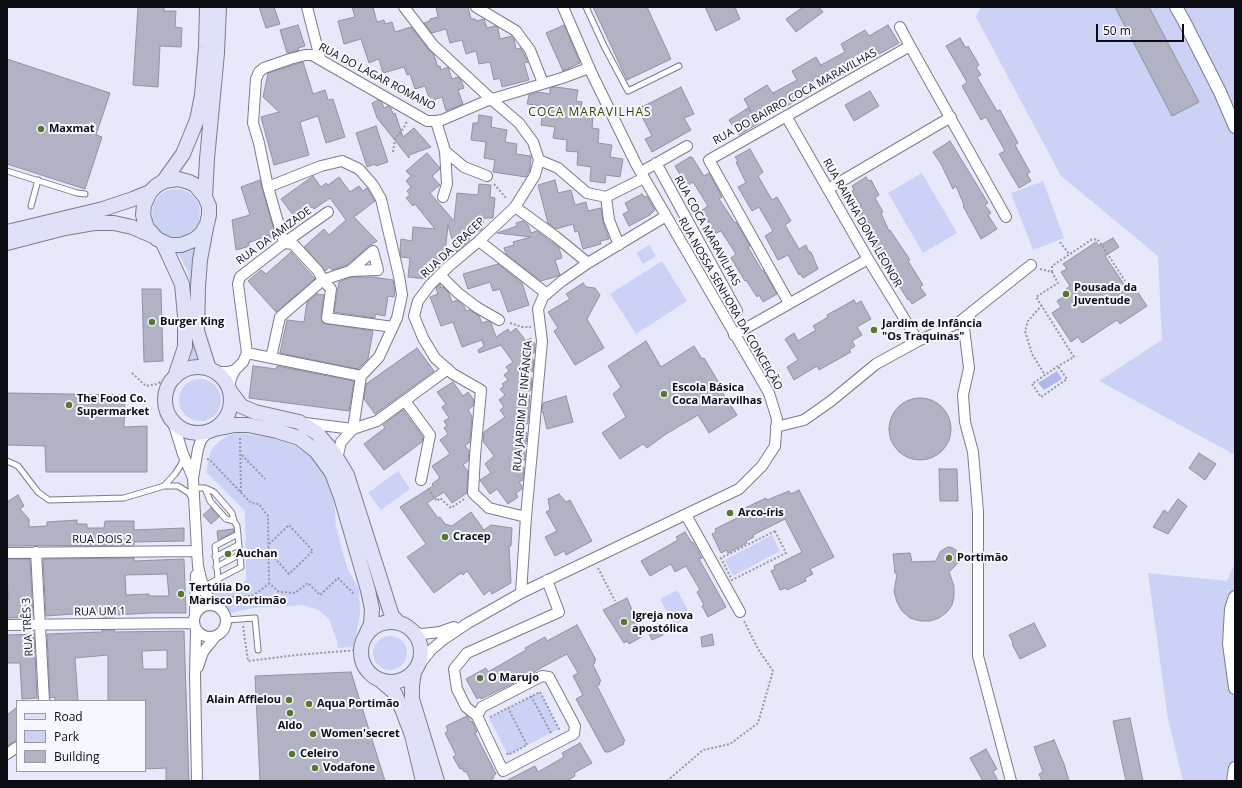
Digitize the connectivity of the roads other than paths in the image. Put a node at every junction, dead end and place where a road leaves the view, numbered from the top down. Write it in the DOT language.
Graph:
graph roads {
  1 [pos="207,7"];
  2 [pos="219,7"];
  3 [pos="307,7"];
  4 [pos="476,7"];
  5 [pos="563,7"];
  6 [pos="586,7"];
  7 [pos="1176,7"];
  8 [pos="409,9"];
  9 [pos="900,27"];
  10 [pos="910,46"];
  11 [pos="320,58"];
  12 [pos="679,66"];
  13 [pos="589,68"];
  14 [pos="543,83"];
  15 [pos="491,100"];
  16 [pos="786,116"];
  17 [pos="951,117"];
  18 [pos="436,121"];
  19 [pos="1235,127"];
  20 [pos="688,146"];
  21 [pos="445,151"];
  22 [pos="539,160"];
  23 [pos="656,163"];
  24 [pos="7,171"];
  25 [pos="642,175"];
  26 [pos="487,176"];
  27 [pos="38,180"];
  28 [pos="163,182"];
  29 [pos="268,187"];
  30 [pos="828,189"];
  31 [pos="150,192"];
  32 [pos="85,194"];
  33 [pos="206,197"];
  34 [pos="443,197"];
  35 [pos="606,197"];
  36 [pos="31,206"];
  37 [pos="515,207"];
  38 [pos="328,212"];
  39 [pos="666,216"];
  40 [pos="1006,217"];
  41 [pos="207,224"];
  42 [pos="7,232"];
  43 [pos="158,239"];
  44 [pos="284,242"];
  45 [pos="480,242"];
  46 [pos="7,243"];
  47 [pos="619,245"];
  48 [pos="868,259"];
  49 [pos="588,263"];
  50 [pos="1030,266"];
  51 [pos="350,271"];
  52 [pos="715,271"];
  53 [pos="440,274"];
  54 [pos="702,279"];
  55 [pos="323,280"];
  56 [pos="547,294"];
  57 [pos="789,303"];
  58 [pos="737,311"];
  59 [pos="499,320"];
  60 [pos="963,320"];
  61 [pos="393,327"];
  62 [pos="734,334"];
  63 [pos="918,341"];
  64 [pos="247,354"];
  65 [pos="271,358"];
  66 [pos="448,369"];
  67 [pos="212,370"];
  68 [pos="235,370"];
  69 [pos="171,376"];
  70 [pos="361,376"];
  71 [pos="229,389"];
  72 [pos="405,401"];
  73 [pos="173,422"];
  74 [pos="299,422"];
  75 [pos="776,427"];
  76 [pos="353,430"];
  77 [pos="211,431"];
  78 [pos="183,454"];
  79 [pos="337,459"];
  80 [pos="7,462"];
  81 [pos="421,480"];
  82 [pos="194,483"];
  83 [pos="164,486"];
  84 [pos="204,488"];
  85 [pos="195,505"];
  86 [pos="686,515"];
  87 [pos="526,517"];
  88 [pos="234,521"];
  89 [pos="238,534"];
  90 [pos="238,544"];
  91 [pos="197,551"];
  92 [pos="36,552"];
  93 [pos="7,553"];
  94 [pos="239,555"];
  95 [pos="215,557"];
  96 [pos="216,567"];
  97 [pos="218,579"];
  98 [pos="547,580"];
  99 [pos="203,587"];
  100 [pos="520,593"];
  101 [pos="1235,597"];
  102 [pos="220,608"];
  103 [pos="740,612"];
  104 [pos="227,620"];
  105 [pos="195,623"];
  106 [pos="399,623"];
  107 [pos="468,623"];
  108 [pos="40,625"];
  109 [pos="7,626"];
  110 [pos="414,632"];
  111 [pos="215,637"];
  112 [pos="363,644"];
  113 [pos="258,650"];
  114 [pos="416,669"];
  115 [pos="195,675"];
  116 [pos="380,680"];
  117 [pos="1235,688"];
  118 [pos="44,700"];
  119 [pos="476,716"];
  120 [pos="16,748"];
  121 [pos="7,754"];
  122 [pos="1235,768"];
  123 [pos="197,781"];
  124 [pos="423,781"];
  125 [pos="437,781"];
  126 [pos="1011,781"];
  127 [pos="1233,781"];
  1 -- 28 [label="main road"];
  2 -- 33 [label="main road"];
  3 -- 11 [label="street"];
  4 -- 14 [label="street"];
  5 -- 13 [label="street, RUA NOSSA SENHORA DA CONCEIÇÃO"];
  6 -- 12 [label="lane"];
  7 -- 19 [label="street"];
  8 -- 15 [label="street"];
  9 -- 10 [label="street"];
  10 -- 16 [label="street, RUA DO BAIRRO COCA MARAVILHAS"];
  10 -- 17 [label="street"];
  11 -- 18 [label="street, RUA DO LAGAR ROMANO"];
  11 -- 29 [label="street, RUA DO LAGAR ROMANO"];
  13 -- 14 [label="street, RUA DO LAGAR ROMANO"];
  13 -- 25 [label="street, RUA NOSSA SENHORA DA CONCEIÇÃO"];
  14 -- 15 [label="street, RUA DO LAGAR ROMANO"];
  15 -- 18 [label="street, RUA DO LAGAR ROMANO"];
  15 -- 22 [label="street"];
  16 -- 30 [label="street, RUA RAINHA DONA LEONOR"];
  16 -- 57 [label="street, RUA DO BAIRRO COCA MARAVILHAS"];
  17 -- 30 [label="street"];
  17 -- 40 [label="street"];
  18 -- 21 [label="street"];
  20 -- 23 [label="street"];
  21 -- 26 [label="street"];
  21 -- 34 [label="street"];
  22 -- 35 [label="street"];
  22 -- 37 [label="street, RUA DA CRACEP"];
  23 -- 25 [label="street"];
  23 -- 52 [label="street, RUA COCA MARAVILHAS"];
  24 -- 27 [label="lane"];
  25 -- 35 [label="street"];
  25 -- 39 [label="street, RUA NOSSA SENHORA DA CONCEIÇÃO"];
  27 -- 32 [label="lane"];
  27 -- 36 [label="lane"];
  28 -- 31 [label="main road"];
  28 -- 33 [label="main road"];
  29 -- 44 [label="street, RUA DO LAGAR ROMANO"];
  29 -- 61 [label="street"];
  30 -- 48 [label="street, RUA RAINHA DONA LEONOR"];
  31 -- 42 [label="main road"];
  31 -- 43 [label="main road"];
  33 -- 41 [label="main road"];
  35 -- 47 [label="street"];
  37 -- 45 [label="street, RUA DA CRACEP"];
  37 -- 49 [label="street"];
  38 -- 44 [label="street, RUA DA AMIZADE"];
  39 -- 47 [label="street, RUA JARDIM DE INFÂNCIA"];
  39 -- 54 [label="street, RUA NOSSA SENHORA DA CONCEIÇÃO"];
  41 -- 43 [label="main road"];
  41 -- 67 [label="main road"];
  43 -- 46 [label="main road"];
  43 -- 69 [label="main road"];
  44 -- 55 [label="street"];
  44 -- 64 [label="street, RUA DA AMIZADE"];
  45 -- 53 [label="street, RUA DA CRACEP"];
  45 -- 56 [label="street"];
  47 -- 49 [label="street, RUA JARDIM DE INFÂNCIA"];
  48 -- 57 [label="street"];
  48 -- 63 [label="street, RUA RAINHA DONA LEONOR"];
  49 -- 56 [label="street, RUA JARDIM DE INFÂNCIA"];
  50 -- 60 [label="street"];
  51 -- 55 [label="street"];
  52 -- 54 [label="street"];
  52 -- 58 [label="street, RUA COCA MARAVILHAS"];
  53 -- 59 [label="street"];
  53 -- 66 [label="street, RUA DA CRACEP"];
  54 -- 62 [label="street, RUA NOSSA SENHORA DA CONCEIÇÃO"];
  55 -- 61 [label="street"];
  55 -- 65 [label="street"];
  56 -- 87 [label="street, RUA JARDIM DE INFÂNCIA"];
  57 -- 62 [label="street"];
  60 -- 63 [label="street"];
  60 -- 126 [label="street"];
  61 -- 70 [label="street"];
  62 -- 75 [label="street, RUA NOSSA SENHORA DA CONCEIÇÃO"];
  63 -- 75 [label="street"];
  64 -- 65 [label="street"];
  64 -- 68 [label="street"];
  65 -- 70 [label="street"];
  66 -- 72 [label="street"];
  66 -- 87 [label="street, RUA DA CRACEP"];
  67 -- 68 [label="street"];
  67 -- 69 [label="main road"];
  67 -- 71 [label="main road"];
  68 -- 71 [label="street"];
  69 -- 73 [label="main road"];
  70 -- 76 [label="street"];
  71 -- 74 [label="main road"];
  71 -- 77 [label="main road"];
  72 -- 76 [label="street"];
  72 -- 81 [label="street"];
  73 -- 77 [label="main road"];
  73 -- 78 [label="street"];
  74 -- 76 [label="street"];
  74 -- 79 [label="main road"];
  75 -- 86 [label="street, RUA NOSSA SENHORA DA CONCEIÇÃO"];
  76 -- 79 [label="street"];
  77 -- 82 [label="street"];
  77 -- 112 [label="main road"];
  78 -- 82 [label="street"];
  78 -- 83 [label="lane"];
  79 -- 106 [label="main road"];
  80 -- 83 [label="lane"];
  82 -- 84 [label="lane"];
  82 -- 85 [label="street"];
  83 -- 85 [label="lane"];
  84 -- 88 [label="lane"];
  84 -- 88 [label="lane"];
  85 -- 91 [label="street"];
  86 -- 98 [label="street, RUA NOSSA SENHORA DA CONCEIÇÃO"];
  86 -- 103 [label="street"];
  87 -- 100 [label="street, RUA JARDIM DE INFÂNCIA"];
  88 -- 89 [label="lane"];
  89 -- 90 [label="lane"];
  89 -- 95 [label="lane"];
  90 -- 94 [label="lane"];
  90 -- 95 [label="lane"];
  91 -- 92 [label="street, RUA DOIS 2"];
  91 -- 99 [label="street"];
  91 -- 105 [label="street"];
  92 -- 93 [label="street, RUA DOIS 2"];
  92 -- 108 [label="street, RUA TRÊS 3"];
  94 -- 96 [label="lane"];
  94 -- 97 [label="lane"];
  95 -- 96 [label="lane"];
  96 -- 97 [label="lane"];
  97 -- 99 [label="lane"];
  98 -- 100 [label="street, RUA NOSSA SENHORA DA CONCEIÇÃO"];
  98 -- 119 [label="street"];
  99 -- 102 [label="street"];
  100 -- 107 [label="street, RUA NOSSA SENHORA DA CONCEIÇÃO"];
  101 -- 117 [label="street"];
  102 -- 104 [label="street"];
  102 -- 105 [label="street"];
  104 -- 111 [label="street"];
  104 -- 113 [label="lane"];
  105 -- 108 [label="street, RUA UM 1"];
  105 -- 111 [label="street"];
  105 -- 115 [label="street"];
  106 -- 110 [label="main road"];
  106 -- 112 [label="main road"];
  107 -- 110 [label="street"];
  107 -- 114 [label="street"];
  108 -- 109 [label="street, RUA UM 1"];
  108 -- 118 [label="street, RUA TRÊS 3"];
  110 -- 114 [label="main road"];
  111 -- 115 [label="street"];
  112 -- 116 [label="main road"];
  114 -- 116 [label="main road"];
  114 -- 125 [label="main road"];
  115 -- 123 [label="street"];
  116 -- 124 [label="main road"];
  119 -- 119 [label="street"];
  120 -- 121 [label="street"];
  122 -- 127 [label="street"];
}
